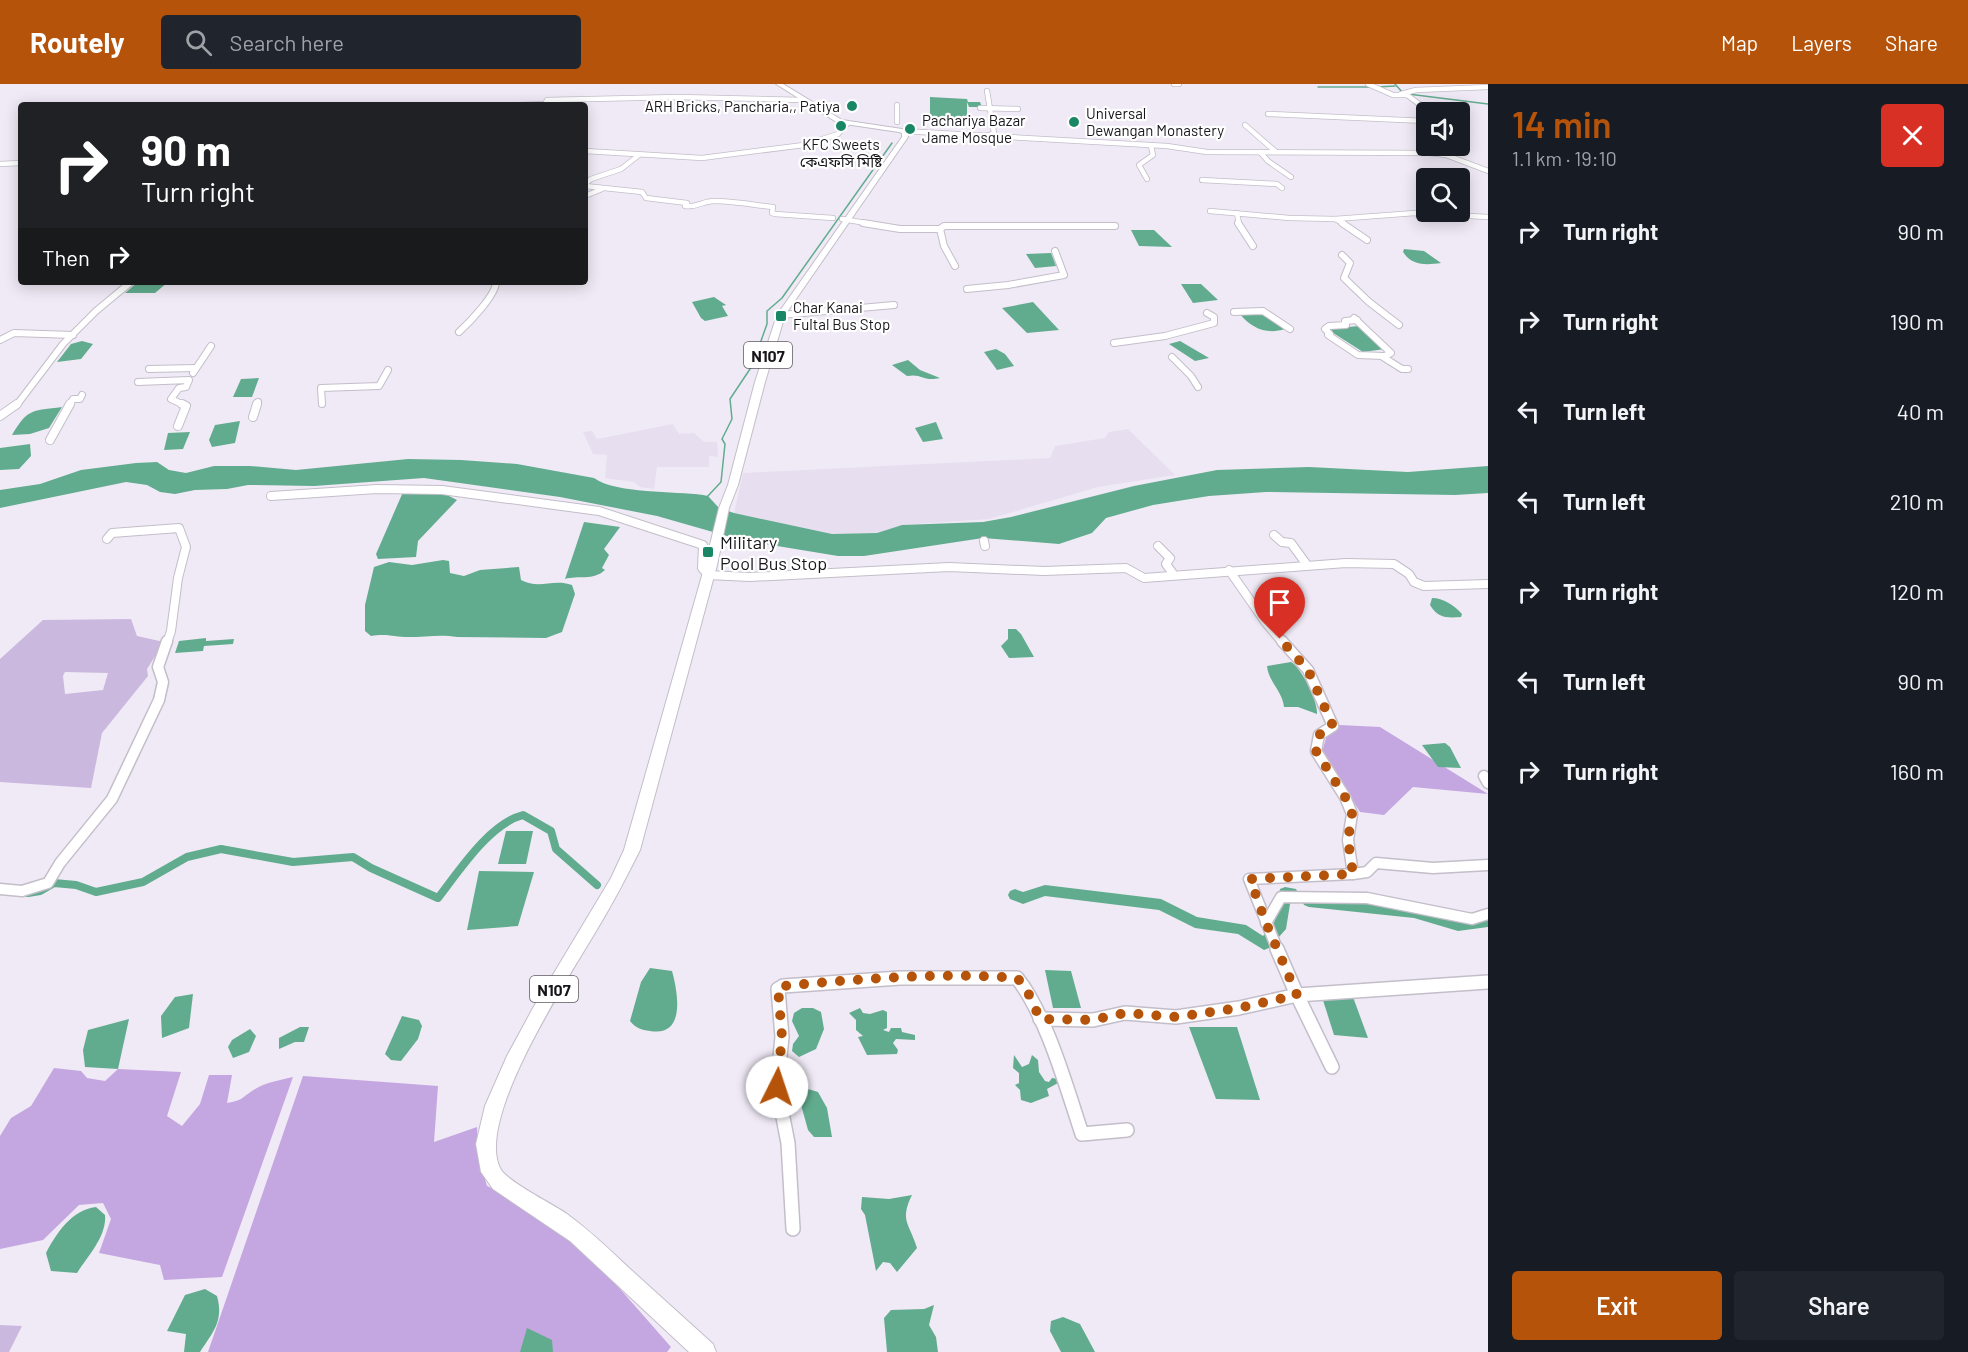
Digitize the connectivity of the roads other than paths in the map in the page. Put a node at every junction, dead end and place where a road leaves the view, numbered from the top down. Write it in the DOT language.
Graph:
graph roads {
  1 [pos="779,84"];
  2 [pos="1174,84"];
  3 [pos="1179,84"];
  4 [pos="1368,84"];
  5 [pos="1488,87"];
  6 [pos="987,91"];
  7 [pos="1407,95"];
  8 [pos="802,100"];
  9 [pos="546,102"];
  10 [pos="572,102"];
  11 [pos="1416,102"];
  12 [pos="897,105"];
  13 [pos="980,108"];
  14 [pos="989,108"];
  15 [pos="1018,109"];
  16 [pos="1268,114"];
  17 [pos="1416,121"];
  18 [pos="897,123"];
  19 [pos="847,124"];
  20 [pos="1245,125"];
  21 [pos="903,131"];
  22 [pos="987,136"];
  23 [pos="1151,146"];
  24 [pos="588,151"];
  25 [pos="1275,151"];
  26 [pos="1260,152"];
  27 [pos="1416,153"];
  28 [pos="639,155"];
  29 [pos="1449,156"];
  30 [pos="18,163"];
  31 [pos="0,164"];
  32 [pos="1488,171"];
  33 [pos="1291,177"];
  34 [pos="1147,179"];
  35 [pos="1202,180"];
  36 [pos="588,182"];
  37 [pos="588,186"];
  38 [pos="603,188"];
  39 [pos="1282,188"];
  40 [pos="588,195"];
  41 [pos="1209,211"];
  42 [pos="1237,213"];
  43 [pos="1488,217"];
  44 [pos="833,218"];
  45 [pos="844,219"];
  46 [pos="1335,219"];
  47 [pos="1115,226"];
  48 [pos="940,229"];
  49 [pos="1367,240"];
  50 [pos="1253,246"];
  51 [pos="1055,250"];
  52 [pos="1342,255"];
  53 [pos="955,266"];
  54 [pos="129,285"];
  55 [pos="496,285"];
  56 [pos="967,289"];
  57 [pos="894,305"];
  58 [pos="1234,312"];
  59 [pos="1207,314"];
  60 [pos="781,315"];
  61 [pos="1349,315"];
  62 [pos="1357,320"];
  63 [pos="1399,325"];
  64 [pos="1290,329"];
  65 [pos="459,332"];
  66 [pos="73,335"];
  67 [pos="0,339"];
  68 [pos="1114,343"];
  69 [pos="211,346"];
  70 [pos="1383,356"];
  71 [pos="1172,357"];
  72 [pos="196,368"];
  73 [pos="149,369"];
  74 [pos="1408,369"];
  75 [pos="387,370"];
  76 [pos="189,380"];
  77 [pos="138,382"];
  78 [pos="1198,387"];
  79 [pos="82,395"];
  80 [pos="258,402"];
  81 [pos="322,404"];
  82 [pos="0,416"];
  83 [pos="253,417"];
  84 [pos="178,426"];
  85 [pos="50,440"];
  86 [pos="271,496"];
  87 [pos="1274,535"];
  88 [pos="107,539"];
  89 [pos="1158,546"];
  90 [pos="1307,565"];
  91 [pos="1229,570"];
  92 [pos="708,575"];
  93 [pos="1174,575"];
  94 [pos="1488,584"];
  95 [pos="1488,865"];
  96 [pos="1353,874"];
  97 [pos="0,889"];
  98 [pos="1488,914"];
  99 [pos="1266,923"];
  100 [pos="1488,982"];
  101 [pos="1297,995"];
  102 [pos="1040,1019"];
  103 [pos="1332,1067"];
  104 [pos="1127,1130"];
  105 [pos="793,1229"];
  106 [pos="696,1349"];
  1 -- 8 [label="highway"];
  2 -- 3 [label="street"];
  4 -- 7 [label="street"];
  5 -- 7 [label="street"];
  6 -- 14 [label="street"];
  7 -- 11 [label="street"];
  8 -- 10 [label="street"];
  8 -- 19 [label="highway"];
  9 -- 10 [label="street"];
  12 -- 18 [label="street"];
  13 -- 14 [label="street"];
  14 -- 15 [label="street"];
  14 -- 22 [label="street"];
  16 -- 17 [label="street"];
  18 -- 19 [label="highway"];
  18 -- 21 [label="highway"];
  19 -- 28 [label="street"];
  20 -- 25 [label="street"];
  21 -- 22 [label="street"];
  21 -- 45 [label="highway, N107"];
  22 -- 23 [label="street"];
  23 -- 26 [label="street"];
  23 -- 34 [label="street"];
  24 -- 28 [label="street"];
  25 -- 26 [label="street"];
  25 -- 27 [label="street"];
  26 -- 33 [label="street"];
  28 -- 36 [label="street"];
  29 -- 32 [label="street"];
  30 -- 31 [label="street"];
  35 -- 39 [label="street"];
  37 -- 38 [label="street"];
  38 -- 40 [label="street"];
  38 -- 44 [label="street"];
  41 -- 42 [label="street"];
  42 -- 46 [label="street"];
  42 -- 50 [label="street"];
  43 -- 46 [label="street"];
  45 -- 48 [label="street"];
  45 -- 60 [label="highway, N107"];
  46 -- 49 [label="street"];
  47 -- 48 [label="street"];
  48 -- 53 [label="street"];
  51 -- 56 [label="street"];
  52 -- 63 [label="street"];
  54 -- 66 [label="street"];
  55 -- 65 [label="street"];
  57 -- 60 [label="street"];
  58 -- 64 [label="street"];
  59 -- 68 [label="street"];
  60 -- 92 [label="highway, N107"];
  61 -- 62 [label="street"];
  62 -- 70 [label="street"];
  62 -- 70 [label="street"];
  66 -- 67 [label="street"];
  66 -- 82 [label="street"];
  69 -- 72 [label="street"];
  70 -- 74 [label="street"];
  71 -- 78 [label="street"];
  72 -- 73 [label="street"];
  72 -- 76 [label="street"];
  75 -- 81 [label="street"];
  76 -- 77 [label="street"];
  76 -- 84 [label="street"];
  79 -- 85 [label="street"];
  80 -- 83 [label="street"];
  86 -- 92 [label="street"];
  87 -- 90 [label="street"];
  88 -- 97 [label="street"];
  89 -- 93 [label="street"];
  90 -- 91 [label="street"];
  90 -- 94 [label="street"];
  91 -- 93 [label="street"];
  91 -- 96 [label="street"];
  92 -- 93 [label="street"];
  92 -- 106 [label="highway, N107"];
  95 -- 96 [label="street"];
  96 -- 99 [label="street"];
  98 -- 99 [label="street"];
  99 -- 101 [label="street"];
  100 -- 101 [label="street"];
  101 -- 102 [label="street"];
  101 -- 103 [label="street"];
  102 -- 104 [label="street"];
  102 -- 105 [label="street"];
}
